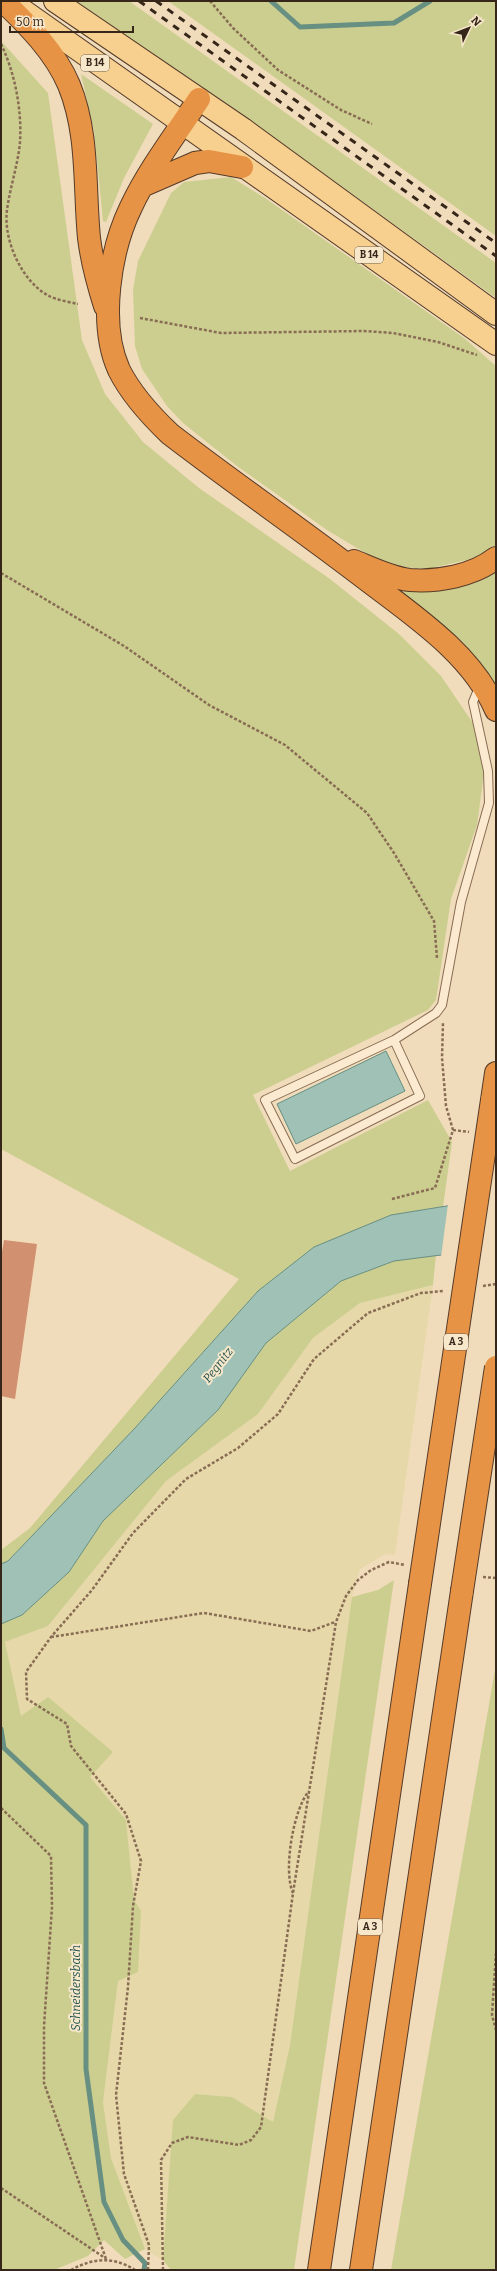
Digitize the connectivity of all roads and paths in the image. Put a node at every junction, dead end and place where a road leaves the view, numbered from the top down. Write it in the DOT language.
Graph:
graph roads {
  1 [pos="3,1"];
  2 [pos="8,1"];
  3 [pos="55,1"];
  4 [pos="210,1"];
  5 [pos="1,44"];
  6 [pos="199,99"];
  7 [pos="182,124"];
  8 [pos="372,124"];
  9 [pos="242,167"];
  10 [pos="141,187"];
  11 [pos="78,304"];
  12 [pos="496,314"];
  13 [pos="109,316"];
  14 [pos="140,318"];
  15 [pos="490,351"];
  16 [pos="332,553"];
  17 [pos="496,558"];
  18 [pos="1,573"];
  19 [pos="481,682"];
  20 [pos="496,710"];
  21 [pos="437,959"];
  22 [pos="442,1005"];
  23 [pos="394,1040"];
  24 [pos="496,1073"];
  25 [pos="392,1199"];
  26 [pos="496,1284"];
  27 [pos="481,1286"];
  28 [pos="451,1290"];
  29 [pos="496,1367"];
  30 [pos="416,1575"];
  31 [pos="481,1576"];
  32 [pos="496,1578"];
  33 [pos="336,1622"];
  34 [pos="51,1637"];
  35 [pos="310,1791"];
  36 [pos="1,1808"];
  37 [pos="294,1893"];
  38 [pos="496,1953"];
  39 [pos="496,2030"];
  40 [pos="1,2188"];
  41 [pos="106,2259"];
  42 [pos="71,2270"];
  43 [pos="135,2270"];
  44 [pos="148,2270"];
  45 [pos="163,2270"];
  46 [pos="319,2270"];
  47 [pos="361,2270"];
  1 -- 13 [label="highway"];
  2 -- 7 [label="main road, B 14"];
  3 -- 6 [label="main road, B 14"];
  4 -- 8 [label="path"];
  5 -- 11 [label="path"];
  6 -- 7 [label="highway"];
  6 -- 12 [label="main road, B 14"];
  7 -- 9 [label="main road, B 14"];
  7 -- 10 [label="highway"];
  9 -- 10 [label="highway"];
  9 -- 15 [label="main road, B 14"];
  10 -- 13 [label="highway"];
  13 -- 16 [label="highway"];
  14 -- 15 [label="path"];
  16 -- 17 [label="highway"];
  16 -- 19 [label="highway"];
  18 -- 21 [label="path"];
  19 -- 20 [label="highway"];
  19 -- 22 [label="lane"];
  22 -- 23 [label="lane"];
  22 -- 25 [label="path"];
  23 -- 23 [label="lane"];
  24 -- 30 [label="highway, A 3, bridge"];
  26 -- 27 [label="path"];
  28 -- 34 [label="path"];
  29 -- 47 [label="highway, bridge"];
  30 -- 33 [label="path"];
  30 -- 46 [label="highway, A 3"];
  31 -- 32 [label="path"];
  33 -- 34 [label="path"];
  33 -- 35 [label="path"];
  34 -- 44 [label="path"];
  35 -- 37 [label="path"];
  35 -- 37 [label="path"];
  36 -- 41 [label="path"];
  37 -- 45 [label="path"];
  38 -- 39 [label="path"];
  40 -- 41 [label="path"];
  41 -- 42 [label="path"];
  41 -- 43 [label="path"];
}
